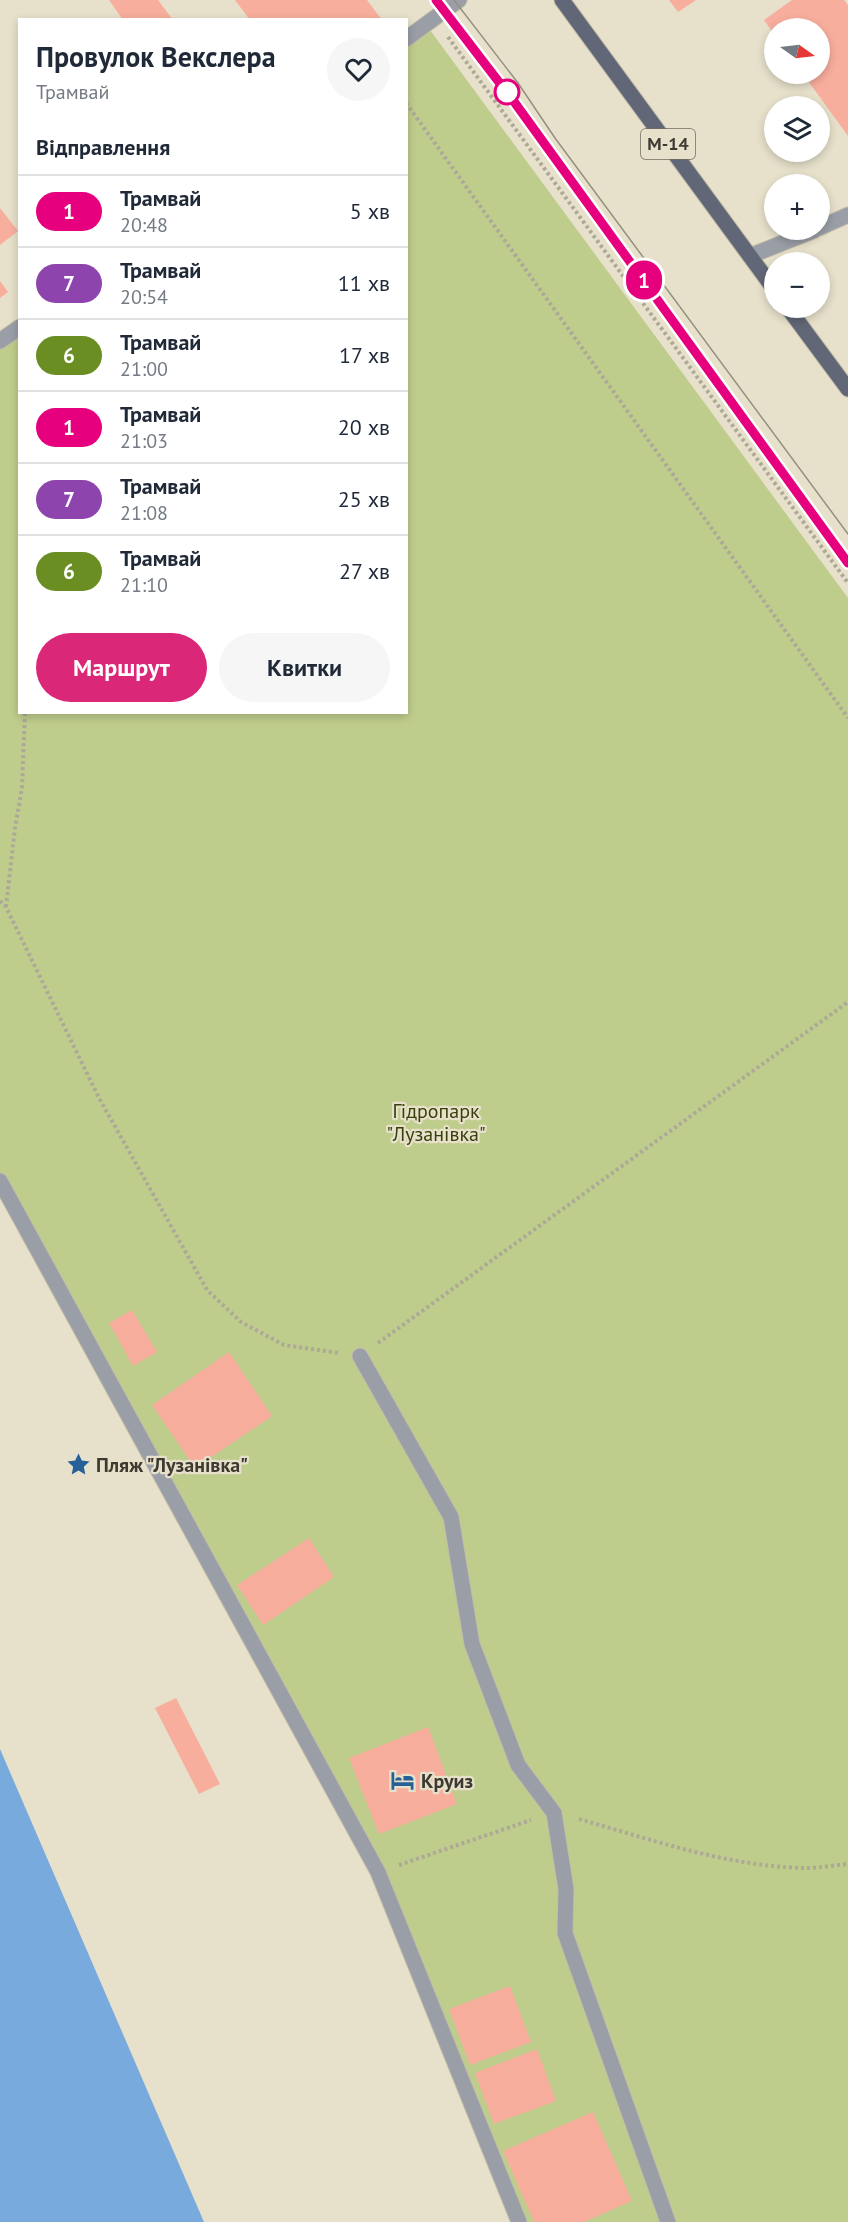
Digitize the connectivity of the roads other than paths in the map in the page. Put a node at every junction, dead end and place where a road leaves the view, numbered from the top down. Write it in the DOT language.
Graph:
graph roads {
  1 [pos="459,0"];
  2 [pos="562,0"];
  3 [pos="408,38"];
  4 [pos="848,215"];
  5 [pos="830,223"];
  6 [pos="789,240"];
  7 [pos="750,256"];
  8 [pos="764,275"];
  9 [pos="795,318"];
  10 [pos="18,328"];
  11 [pos="0,341"];
  12 [pos="848,389"];
  13 [pos="0,1181"];
  14 [pos="360,1356"];
  15 [pos="519,2222"];
  16 [pos="668,2222"];
  1 -- 3 [label="street"];
  2 -- 7 [label="main road, М-14"];
  4 -- 5 [label="street"];
  6 -- 7 [label="street"];
  7 -- 8 [label="main road, М-14"];
  9 -- 12 [label="main road"];
  10 -- 11 [label="street"];
  13 -- 15 [label="street"];
  14 -- 16 [label="street"];
}
